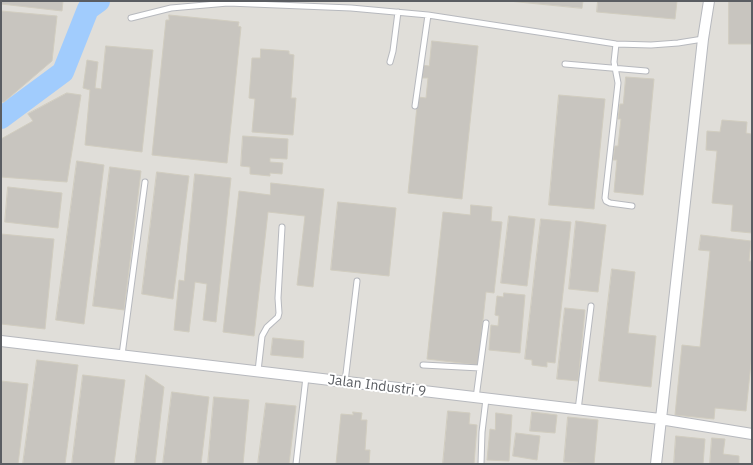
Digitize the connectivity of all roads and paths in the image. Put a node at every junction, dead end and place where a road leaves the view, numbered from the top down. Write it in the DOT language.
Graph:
graph roads {
  1 [pos="709,1"];
  2 [pos="398,12"];
  3 [pos="428,16"];
  4 [pos="132,18"];
  5 [pos="703,39"];
  6 [pos="616,44"];
  7 [pos="390,62"];
  8 [pos="565,64"];
  9 [pos="615,68"];
  10 [pos="646,71"];
  11 [pos="415,106"];
  12 [pos="146,182"];
  13 [pos="632,206"];
  14 [pos="282,227"];
  15 [pos="357,281"];
  16 [pos="591,306"];
  17 [pos="486,323"];
  18 [pos="1,341"];
  19 [pos="122,355"];
  20 [pos="423,365"];
  21 [pos="480,368"];
  22 [pos="258,371"];
  23 [pos="306,377"];
  24 [pos="345,382"];
  25 [pos="481,398"];
  26 [pos="578,410"];
  27 [pos="660,419"];
  28 [pos="752,434"];
  29 [pos="296,464"];
  30 [pos="481,464"];
  31 [pos="656,464"];
  1 -- 5 [label="street"];
  2 -- 3 [label="lane"];
  2 -- 4 [label="lane"];
  2 -- 7 [label="lane"];
  3 -- 6 [label="lane"];
  3 -- 11 [label="lane"];
  5 -- 6 [label="lane"];
  5 -- 27 [label="street"];
  6 -- 9 [label="lane"];
  8 -- 9 [label="lane"];
  9 -- 10 [label="lane"];
  9 -- 13 [label="lane"];
  12 -- 19 [label="lane"];
  14 -- 22 [label="lane"];
  15 -- 24 [label="lane"];
  16 -- 26 [label="lane"];
  17 -- 21 [label="lane"];
  18 -- 19 [label="street, Jalan Industri 9"];
  19 -- 22 [label="street, Jalan Industri 9"];
  20 -- 21 [label="lane"];
  21 -- 25 [label="lane"];
  22 -- 23 [label="street, Jalan Industri 9"];
  23 -- 24 [label="street, Jalan Industri 9"];
  23 -- 29 [label="lane"];
  24 -- 25 [label="street, Jalan Industri 9"];
  25 -- 26 [label="street, Jalan Industri 9"];
  25 -- 30 [label="lane"];
  26 -- 27 [label="street, Jalan Industri 9"];
  27 -- 28 [label="street, Jalan Industri 9"];
  27 -- 31 [label="street"];
}
